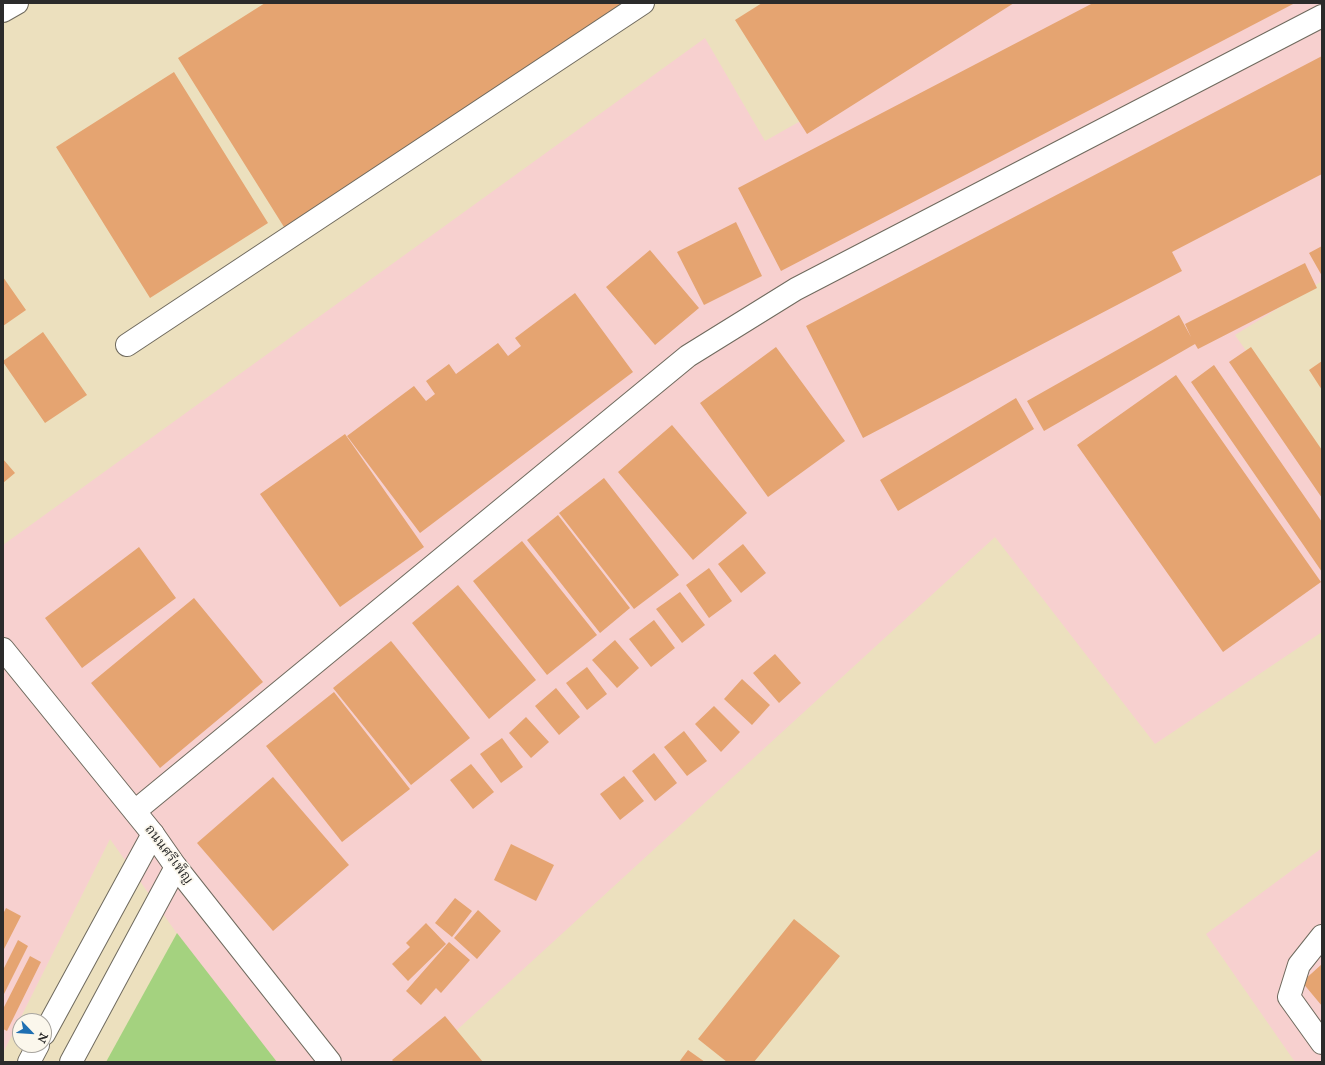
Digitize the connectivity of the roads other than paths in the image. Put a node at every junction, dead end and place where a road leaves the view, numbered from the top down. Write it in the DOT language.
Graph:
graph roads {
  1 [pos="17,3"];
  2 [pos="643,3"];
  3 [pos="3,11"];
  4 [pos="1322,16"];
  5 [pos="127,345"];
  6 [pos="3,649"];
  7 [pos="135,811"];
  8 [pos="153,834"];
  9 [pos="176,866"];
  10 [pos="1322,936"];
  11 [pos="52,1019"];
  12 [pos="1322,1043"];
  13 [pos="34,1053"];
  14 [pos="29,1062"];
  15 [pos="71,1062"];
  16 [pos="330,1062"];
  1 -- 3 [label="main road"];
  2 -- 5 [label="main road"];
  4 -- 7 [label="main road"];
  6 -- 7 [label="main road, ถนนศรีเพ็ญ"];
  7 -- 8 [label="main road, ถนนศรีเพ็ญ"];
  8 -- 9 [label="main road, ถนนศรีเพ็ญ"];
  8 -- 11 [label="main road"];
  9 -- 15 [label="main road"];
  9 -- 16 [label="main road, ถนนศรีเพ็ญ"];
  10 -- 12 [label="main road"];
  13 -- 14 [label="main road"];
}
